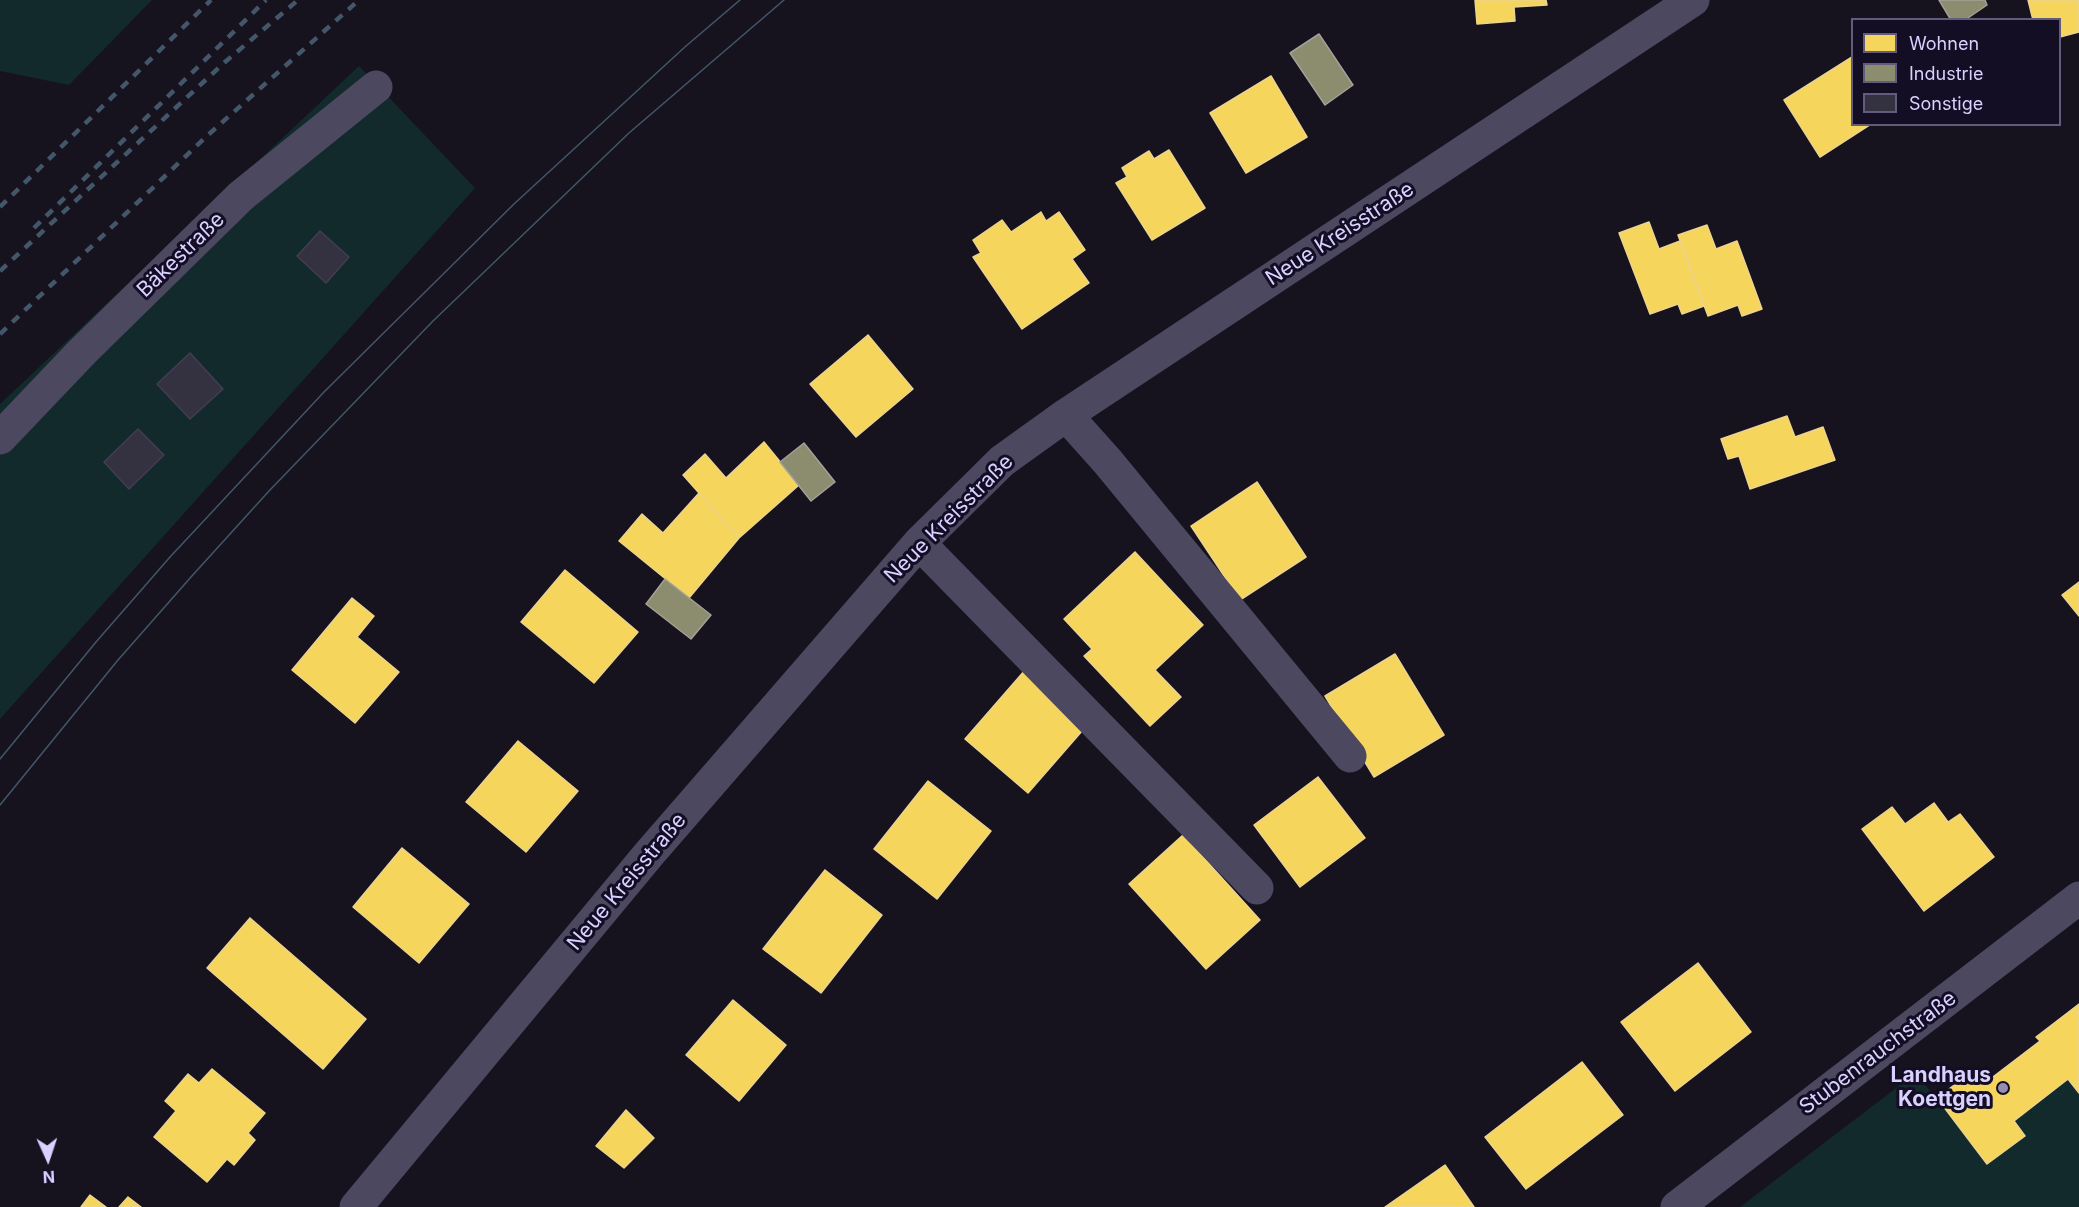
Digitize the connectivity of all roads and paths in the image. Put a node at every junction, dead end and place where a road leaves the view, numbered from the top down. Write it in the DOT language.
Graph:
graph roads {
  1 [pos="1693,0"];
  2 [pos="376,87"];
  3 [pos="1066,415"];
  4 [pos="0,438"];
  5 [pos="919,543"];
  6 [pos="1350,756"];
  7 [pos="1257,888"];
  8 [pos="2079,898"];
  9 [pos="356,1207"];
  10 [pos="1677,1207"];
  1 -- 3 [label="street, Neue Kreisstraße"];
  2 -- 4 [label="street, Bäkestraße"];
  3 -- 5 [label="street, Neue Kreisstraße"];
  3 -- 6 [label="street"];
  5 -- 7 [label="street"];
  5 -- 9 [label="street, Neue Kreisstraße"];
  8 -- 10 [label="street, Stubenrauchstraße"];
}
